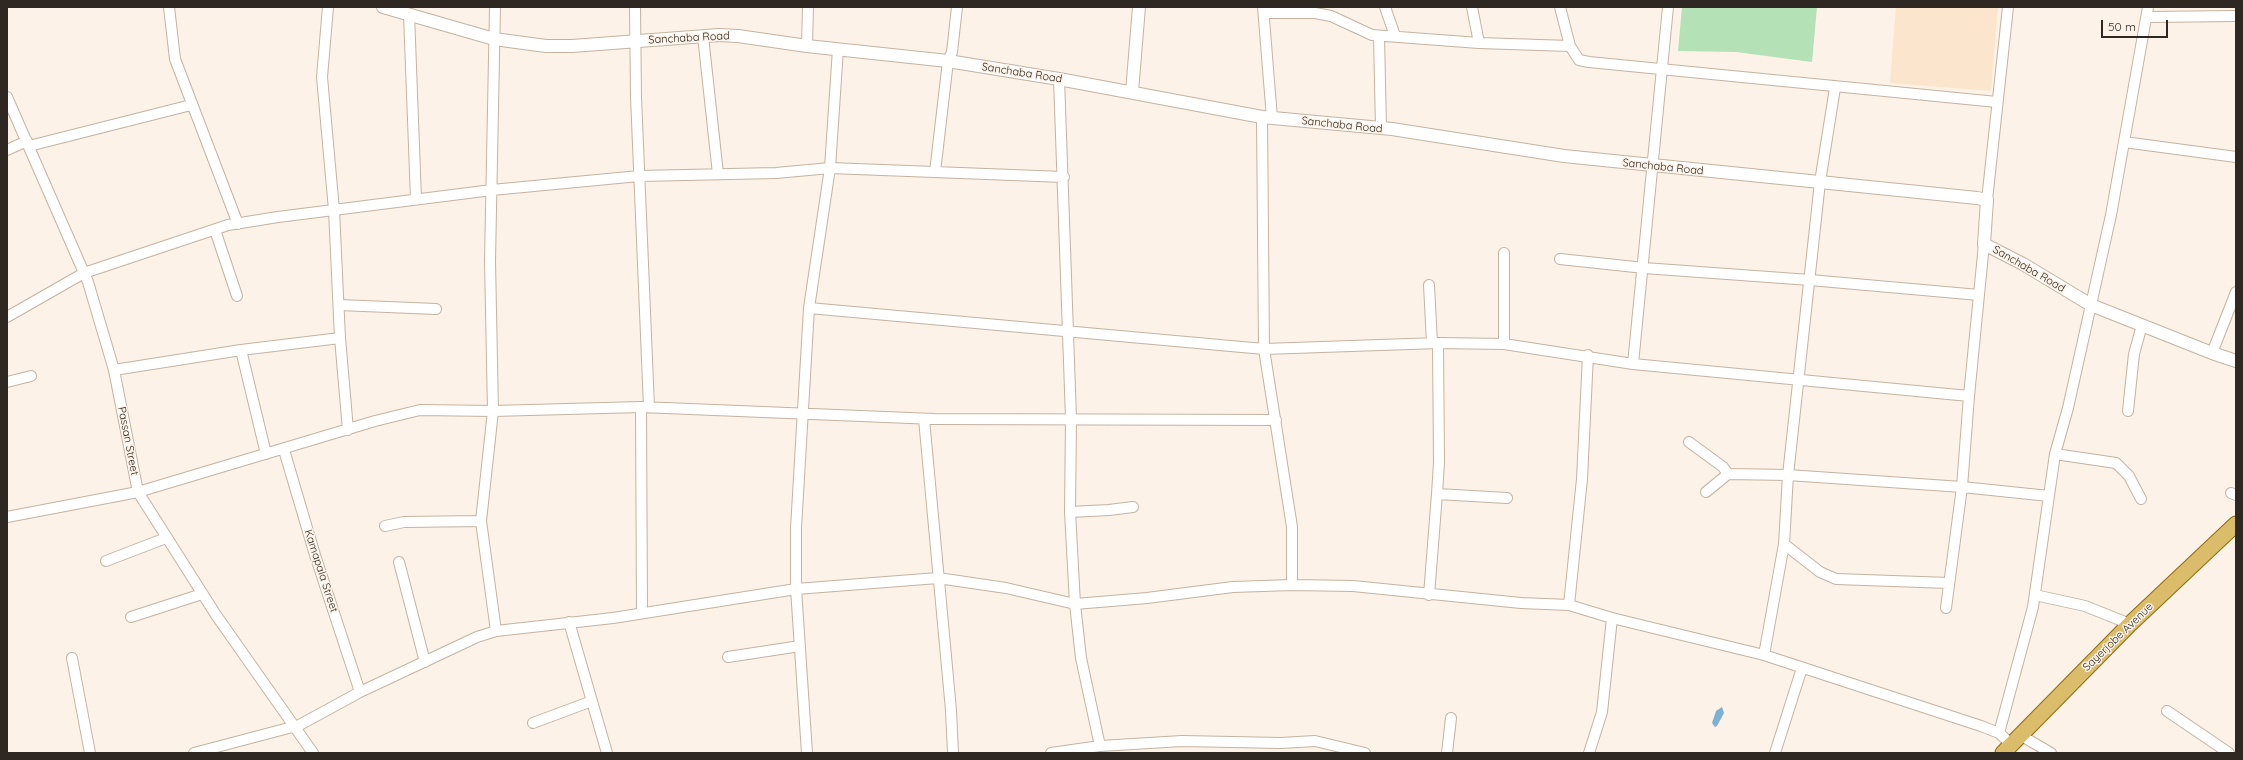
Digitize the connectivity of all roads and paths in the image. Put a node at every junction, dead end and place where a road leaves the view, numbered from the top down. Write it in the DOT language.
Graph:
graph roads {
  1 [pos="169,7"];
  2 [pos="328,7"];
  3 [pos="383,7"];
  4 [pos="494,7"];
  5 [pos="635,7"];
  6 [pos="808,7"];
  7 [pos="957,7"];
  8 [pos="1139,7"];
  9 [pos="1385,7"];
  10 [pos="1472,7"];
  11 [pos="1560,7"];
  12 [pos="1668,7"];
  13 [pos="2008,7"];
  14 [pos="396,9"];
  15 [pos="1263,10"];
  16 [pos="2148,12"];
  17 [pos="409,14"];
  18 [pos="2236,16"];
  19 [pos="703,36"];
  20 [pos="1379,36"];
  21 [pos="1395,36"];
  22 [pos="494,39"];
  23 [pos="634,42"];
  24 [pos="1479,43"];
  25 [pos="807,46"];
  26 [pos="1570,46"];
  27 [pos="838,49"];
  28 [pos="948,61"];
  29 [pos="1660,70"];
  30 [pos="1059,79"];
  31 [pos="1835,88"];
  32 [pos="1132,92"];
  33 [pos="7,97"];
  34 [pos="1997,102"];
  35 [pos="191,105"];
  36 [pos="1267,117"];
  37 [pos="1381,128"];
  38 [pos="2124,142"];
  39 [pos="28,144"];
  40 [pos="7,150"];
  41 [pos="2236,157"];
  42 [pos="1652,166"];
  43 [pos="830,168"];
  44 [pos="935,172"];
  45 [pos="718,174"];
  46 [pos="639,176"];
  47 [pos="1064,177"];
  48 [pos="1820,182"];
  49 [pos="492,190"];
  50 [pos="416,199"];
  51 [pos="1986,200"];
  52 [pos="334,210"];
  53 [pos="238,224"];
  54 [pos="215,230"];
  55 [pos="1984,244"];
  56 [pos="1504,253"];
  57 [pos="1560,259"];
  58 [pos="1644,268"];
  59 [pos="84,273"];
  60 [pos="1810,280"];
  61 [pos="1429,285"];
  62 [pos="2236,292"];
  63 [pos="1979,295"];
  64 [pos="236,296"];
  65 [pos="339,305"];
  66 [pos="2091,305"];
  67 [pos="809,308"];
  68 [pos="436,309"];
  69 [pos="7,317"];
  70 [pos="2142,325"];
  71 [pos="1068,332"];
  72 [pos="340,338"];
  73 [pos="1435,343"];
  74 [pos="1504,344"];
  75 [pos="1264,349"];
  76 [pos="241,350"];
  77 [pos="2212,353"];
  78 [pos="1588,356"];
  79 [pos="2236,361"];
  80 [pos="1633,364"];
  81 [pos="114,370"];
  82 [pos="31,376"];
  83 [pos="1799,380"];
  84 [pos="7,382"];
  85 [pos="1969,396"];
  86 [pos="645,407"];
  87 [pos="493,411"];
  88 [pos="2128,411"];
  89 [pos="801,414"];
  90 [pos="1071,418"];
  91 [pos="924,419"];
  92 [pos="1276,420"];
  93 [pos="348,430"];
  94 [pos="1689,442"];
  95 [pos="284,450"];
  96 [pos="266,454"];
  97 [pos="2055,454"];
  98 [pos="1728,474"];
  99 [pos="1788,475"];
  100 [pos="1962,487"];
  101 [pos="138,492"];
  102 [pos="1706,492"];
  103 [pos="1436,494"];
  104 [pos="2049,496"];
  105 [pos="1507,498"];
  106 [pos="2141,499"];
  107 [pos="1133,506"];
  108 [pos="1070,512"];
  109 [pos="7,517"];
  110 [pos="481,521"];
  111 [pos="2236,524"];
  112 [pos="385,526"];
  113 [pos="166,538"];
  114 [pos="1784,544"];
  115 [pos="106,561"];
  116 [pos="399,562"];
  117 [pos="938,578"];
  118 [pos="1949,583"];
  119 [pos="1292,585"];
  120 [pos="796,588"];
  121 [pos="202,594"];
  122 [pos="1429,595"];
  123 [pos="2035,595"];
  124 [pos="1075,604"];
  125 [pos="1569,605"];
  126 [pos="1946,608"];
  127 [pos="642,613"];
  128 [pos="131,617"];
  129 [pos="1612,618"];
  130 [pos="569,622"];
  131 [pos="2130,624"];
  132 [pos="496,631"];
  133 [pos="800,646"];
  134 [pos="1764,655"];
  135 [pos="728,657"];
  136 [pos="72,658"];
  137 [pos="425,662"];
  138 [pos="1802,668"];
  139 [pos="592,701"];
  140 [pos="2167,711"];
  141 [pos="1451,718"];
  142 [pos="308,721"];
  143 [pos="533,723"];
  144 [pos="294,728"];
  145 [pos="1999,733"];
  146 [pos="1192,742"];
  147 [pos="2011,744"];
  148 [pos="1100,746"];
  149 [pos="90,753"];
  150 [pos="194,753"];
  151 [pos="313,753"];
  152 [pos="607,753"];
  153 [pos="807,753"];
  154 [pos="953,753"];
  155 [pos="1051,753"];
  156 [pos="1192,753"];
  157 [pos="1365,753"];
  158 [pos="1446,753"];
  159 [pos="1589,753"];
  160 [pos="1775,753"];
  161 [pos="2050,753"];
  162 [pos="2229,753"];
  1 -- 35 [label="street"];
  2 -- 52 [label="street"];
  3 -- 14 [label="street, Sanchaba Road"];
  4 -- 22 [label="street"];
  5 -- 23 [label="street"];
  6 -- 25 [label="street"];
  7 -- 28 [label="street"];
  8 -- 32 [label="street"];
  9 -- 21 [label="street"];
  10 -- 24 [label="street"];
  11 -- 26 [label="street"];
  12 -- 29 [label="street"];
  13 -- 34 [label="street"];
  14 -- 17 [label="street, Sanchaba Road"];
  15 -- 20 [label="street"];
  15 -- 36 [label="street"];
  16 -- 18 [label="street"];
  16 -- 38 [label="street"];
  17 -- 22 [label="street, Sanchaba Road"];
  17 -- 50 [label="street"];
  19 -- 23 [label="street, Sanchaba Road"];
  19 -- 25 [label="street, Sanchaba Road"];
  19 -- 45 [label="street"];
  20 -- 21 [label="street"];
  20 -- 37 [label="street"];
  21 -- 24 [label="street"];
  22 -- 23 [label="street, Sanchaba Road"];
  22 -- 49 [label="street"];
  23 -- 46 [label="street"];
  24 -- 26 [label="street"];
  25 -- 27 [label="street, Sanchaba Road"];
  26 -- 29 [label="street"];
  27 -- 28 [label="street, Sanchaba Road"];
  27 -- 43 [label="street"];
  28 -- 30 [label="street, Sanchaba Road"];
  28 -- 44 [label="street"];
  29 -- 31 [label="street"];
  29 -- 42 [label="street"];
  30 -- 32 [label="street, Sanchaba Road"];
  30 -- 47 [label="street"];
  31 -- 34 [label="street"];
  31 -- 48 [label="street"];
  32 -- 36 [label="street, Sanchaba Road"];
  33 -- 39 [label="street, Passan Street"];
  34 -- 51 [label="street"];
  35 -- 39 [label="street"];
  35 -- 53 [label="street"];
  36 -- 37 [label="street, Sanchaba Road"];
  36 -- 75 [label="street"];
  37 -- 42 [label="street, Sanchaba Road"];
  38 -- 41 [label="street"];
  38 -- 66 [label="street"];
  39 -- 40 [label="street"];
  39 -- 59 [label="street, Passan Street"];
  42 -- 48 [label="street, Sanchaba Road"];
  42 -- 58 [label="street"];
  43 -- 44 [label="street"];
  43 -- 45 [label="street"];
  43 -- 67 [label="street"];
  44 -- 47 [label="street"];
  45 -- 46 [label="street"];
  46 -- 49 [label="street"];
  46 -- 86 [label="street"];
  47 -- 71 [label="street"];
  48 -- 51 [label="street, Sanchaba Road"];
  48 -- 60 [label="street"];
  49 -- 50 [label="street"];
  49 -- 87 [label="street"];
  50 -- 52 [label="street"];
  51 -- 55 [label="street, Sanchaba Road"];
  52 -- 53 [label="street"];
  52 -- 65 [label="street"];
  53 -- 54 [label="street"];
  54 -- 59 [label="street"];
  54 -- 64 [label="street"];
  55 -- 63 [label="street"];
  55 -- 66 [label="street, Sanchaba Road"];
  56 -- 74 [label="street"];
  57 -- 58 [label="street"];
  58 -- 60 [label="street"];
  58 -- 80 [label="street"];
  59 -- 69 [label="street"];
  59 -- 81 [label="street, Passan Street"];
  60 -- 63 [label="street"];
  60 -- 83 [label="street"];
  61 -- 73 [label="street"];
  62 -- 77 [label="street"];
  63 -- 85 [label="street"];
  65 -- 68 [label="street"];
  65 -- 72 [label="street"];
  66 -- 70 [label="street, Sanchaba Road"];
  66 -- 97 [label="street"];
  67 -- 71 [label="street"];
  67 -- 89 [label="street"];
  70 -- 77 [label="street, Sanchaba Road"];
  70 -- 88 [label="street"];
  71 -- 75 [label="street"];
  71 -- 90 [label="street"];
  72 -- 76 [label="street"];
  72 -- 93 [label="street"];
  73 -- 74 [label="street"];
  73 -- 75 [label="street"];
  73 -- 103 [label="street"];
  74 -- 78 [label="street"];
  75 -- 92 [label="street"];
  76 -- 81 [label="street"];
  76 -- 96 [label="street"];
  77 -- 79 [label="street, Sanchaba Road"];
  78 -- 80 [label="street"];
  78 -- 125 [label="street"];
  80 -- 83 [label="street"];
  81 -- 101 [label="street, Passan Street"];
  82 -- 84 [label="street"];
  83 -- 85 [label="street"];
  83 -- 99 [label="street"];
  85 -- 100 [label="street"];
  86 -- 87 [label="street"];
  86 -- 89 [label="street"];
  86 -- 127 [label="street"];
  87 -- 93 [label="street"];
  87 -- 110 [label="street"];
  89 -- 91 [label="street"];
  89 -- 120 [label="street"];
  90 -- 91 [label="street"];
  90 -- 92 [label="street"];
  90 -- 108 [label="street"];
  91 -- 117 [label="street"];
  92 -- 119 [label="street"];
  93 -- 95 [label="street"];
  94 -- 98 [label="street"];
  95 -- 96 [label="street"];
  95 -- 142 [label="street, Kamapala Street"];
  96 -- 101 [label="street"];
  97 -- 104 [label="street"];
  97 -- 106 [label="street"];
  98 -- 99 [label="street"];
  98 -- 102 [label="street"];
  99 -- 100 [label="street"];
  99 -- 114 [label="street"];
  100 -- 104 [label="street"];
  100 -- 118 [label="street"];
  101 -- 109 [label="street"];
  101 -- 113 [label="street, Passan Street"];
  103 -- 105 [label="street"];
  103 -- 122 [label="street"];
  104 -- 123 [label="street"];
  107 -- 108 [label="street"];
  108 -- 124 [label="street"];
  110 -- 112 [label="street"];
  110 -- 132 [label="street"];
  111 -- 131 [label="main road, Sayerjobe Avenue"];
  113 -- 115 [label="street"];
  113 -- 121 [label="street, Passan Street"];
  114 -- 118 [label="street"];
  114 -- 134 [label="street"];
  116 -- 137 [label="street"];
  117 -- 120 [label="street"];
  117 -- 124 [label="street"];
  117 -- 154 [label="street"];
  118 -- 126 [label="street"];
  119 -- 122 [label="street"];
  119 -- 124 [label="street"];
  120 -- 127 [label="street"];
  120 -- 133 [label="street"];
  121 -- 128 [label="street"];
  121 -- 144 [label="street, Passan Street"];
  122 -- 125 [label="street"];
  123 -- 131 [label="street"];
  123 -- 145 [label="street"];
  124 -- 148 [label="street"];
  125 -- 129 [label="street"];
  127 -- 130 [label="street"];
  129 -- 134 [label="street"];
  129 -- 159 [label="street"];
  130 -- 132 [label="street"];
  130 -- 139 [label="street"];
  131 -- 147 [label="main road, Sayerjobe Avenue"];
  132 -- 137 [label="street"];
  133 -- 135 [label="street"];
  133 -- 153 [label="street"];
  134 -- 138 [label="street"];
  136 -- 149 [label="street"];
  137 -- 142 [label="street"];
  138 -- 145 [label="street"];
  138 -- 160 [label="street"];
  139 -- 143 [label="street"];
  139 -- 152 [label="street"];
  140 -- 162 [label="street"];
  141 -- 158 [label="street"];
  142 -- 144 [label="street"];
  144 -- 150 [label="street"];
  144 -- 151 [label="street, Passan Street"];
  145 -- 147 [label="street"];
  146 -- 148 [label="street"];
  146 -- 156 [label="street"];
  146 -- 157 [label="street"];
  147 -- 161 [label="street"];
  148 -- 155 [label="street"];
}
